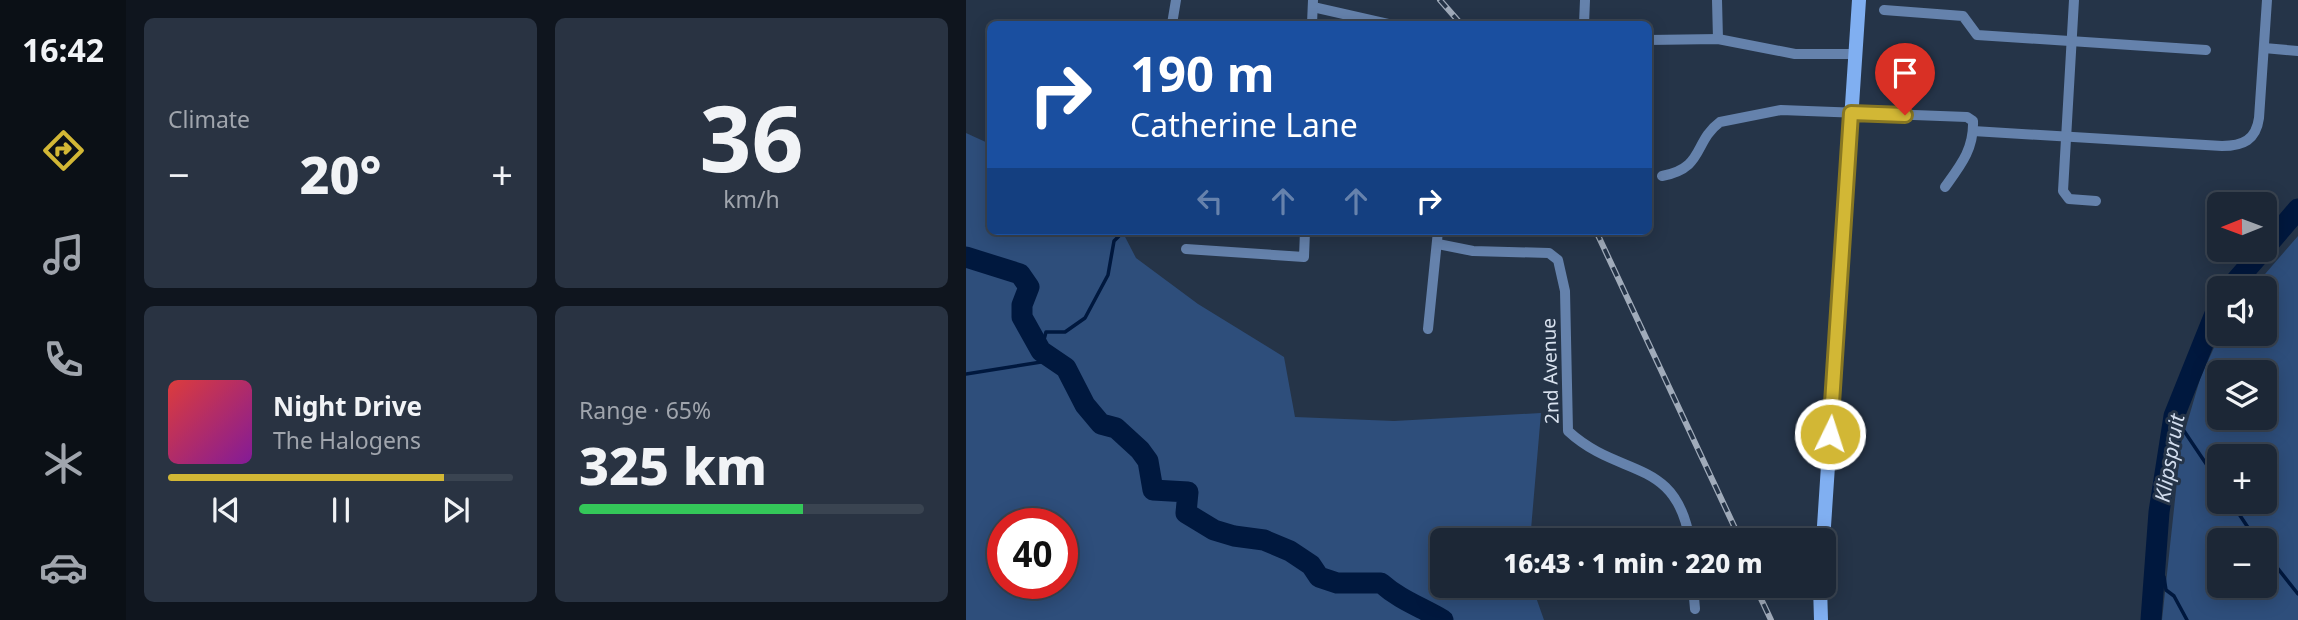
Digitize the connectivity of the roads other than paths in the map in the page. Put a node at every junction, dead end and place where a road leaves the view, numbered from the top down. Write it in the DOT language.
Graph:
graph roads {
  1 [pos="1176,0"];
  2 [pos="1585,0"];
  3 [pos="1717,0"];
  4 [pos="1859,0"];
  5 [pos="2074,0"];
  6 [pos="2267,0"];
  7 [pos="1313,4"];
  8 [pos="1884,10"];
  9 [pos="1172,21"];
  10 [pos="1377,21"];
  11 [pos="1584,21"];
  12 [pos="1652,40"];
  13 [pos="1718,40"];
  14 [pos="2072,41"];
  15 [pos="2264,48"];
  16 [pos="2206,50"];
  17 [pos="2298,51"];
  18 [pos="1855,54"];
  19 [pos="1851,113"];
  20 [pos="1973,131"];
  21 [pos="2065,136"];
  22 [pos="1662,176"];
  23 [pos="1945,187"];
  24 [pos="2096,201"];
  25 [pos="1305,235"];
  26 [pos="1438,235"];
  27 [pos="1438,244"];
  28 [pos="1186,249"];
  29 [pos="1428,329"];
  30 [pos="1688,528"];
  31 [pos="1824,528"];
  32 [pos="1694,598"];
  33 [pos="1821,598"];
  34 [pos="1695,609"];
  35 [pos="1821,620"];
  1 -- 9 [label="street"];
  2 -- 11 [label="street"];
  3 -- 13 [label="street"];
  4 -- 18 [label="street"];
  5 -- 14 [label="street"];
  6 -- 15 [label="street"];
  7 -- 10 [label="street"];
  8 -- 14 [label="street"];
  12 -- 13 [label="street"];
  13 -- 18 [label="street"];
  14 -- 16 [label="street"];
  14 -- 21 [label="street"];
  15 -- 17 [label="street"];
  15 -- 21 [label="street"];
  18 -- 19 [label="street"];
  19 -- 20 [label="street"];
  19 -- 22 [label="street"];
  19 -- 31 [label="street"];
  20 -- 21 [label="street"];
  20 -- 23 [label="street"];
  21 -- 24 [label="street"];
  25 -- 28 [label="street"];
  26 -- 27 [label="street"];
  27 -- 29 [label="street"];
  27 -- 30 [label="street, 2nd Avenue"];
  32 -- 34 [label="street"];
  33 -- 35 [label="street"];
}
